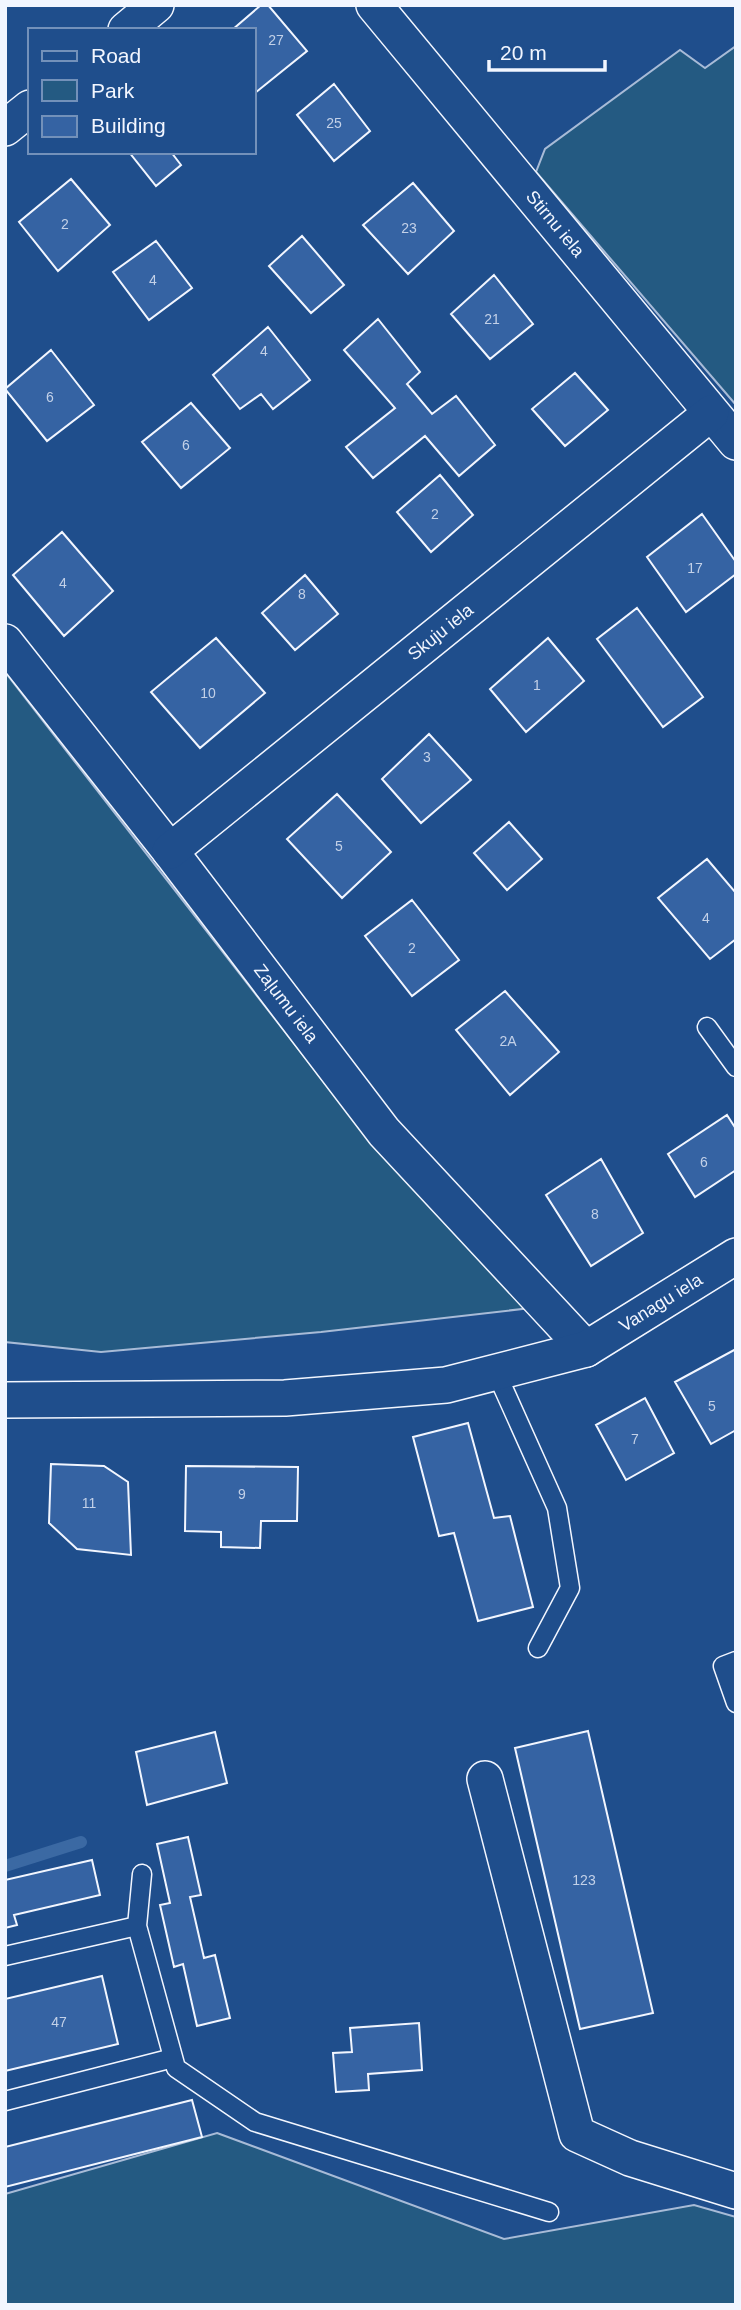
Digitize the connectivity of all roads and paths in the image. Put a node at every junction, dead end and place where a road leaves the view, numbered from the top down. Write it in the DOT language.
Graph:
graph roads {
  1 [pos="156,5"];
  2 [pos="374,5"];
  3 [pos="128,28"];
  4 [pos="28,110"];
  5 [pos="5,128"];
  6 [pos="711,413"];
  7 [pos="736,442"];
  8 [pos="5,642"];
  9 [pos="170,851"];
  10 [pos="707,1027"];
  11 [pos="736,1067"];
  12 [pos="736,1256"];
  13 [pos="586,1349"];
  14 [pos="496,1372"];
  15 [pos="5,1399"];
  16 [pos="538,1647"];
  17 [pos="736,1661"];
  18 [pos="736,1703"];
  19 [pos="485,1779"];
  20 [pos="142,1874"];
  21 [pos="137,1926"];
  22 [pos="5,1956"];
  23 [pos="173,2058"];
  24 [pos="5,2101"];
  25 [pos="736,2191"];
  26 [pos="549,2212"];
  1 -- 3 [label="street"];
  2 -- 6 [label="street, Stirnu iela"];
  4 -- 5 [label="street"];
  6 -- 7 [label="street, Stirnu iela"];
  6 -- 9 [label="street, Skuju iela"];
  8 -- 9 [label="street, Zaļumu iela"];
  9 -- 13 [label="street, Zaļumu iela"];
  10 -- 11 [label="lane"];
  12 -- 13 [label="street, Vanagu iela"];
  13 -- 14 [label="street, Vanagu iela"];
  14 -- 15 [label="street, Vanagu iela"];
  14 -- 16 [label="lane"];
  17 -- 18 [label="lane"];
  19 -- 25 [label="street"];
  20 -- 21 [label="lane"];
  21 -- 22 [label="lane"];
  21 -- 23 [label="lane"];
  23 -- 24 [label="lane"];
  23 -- 26 [label="lane"];
}
